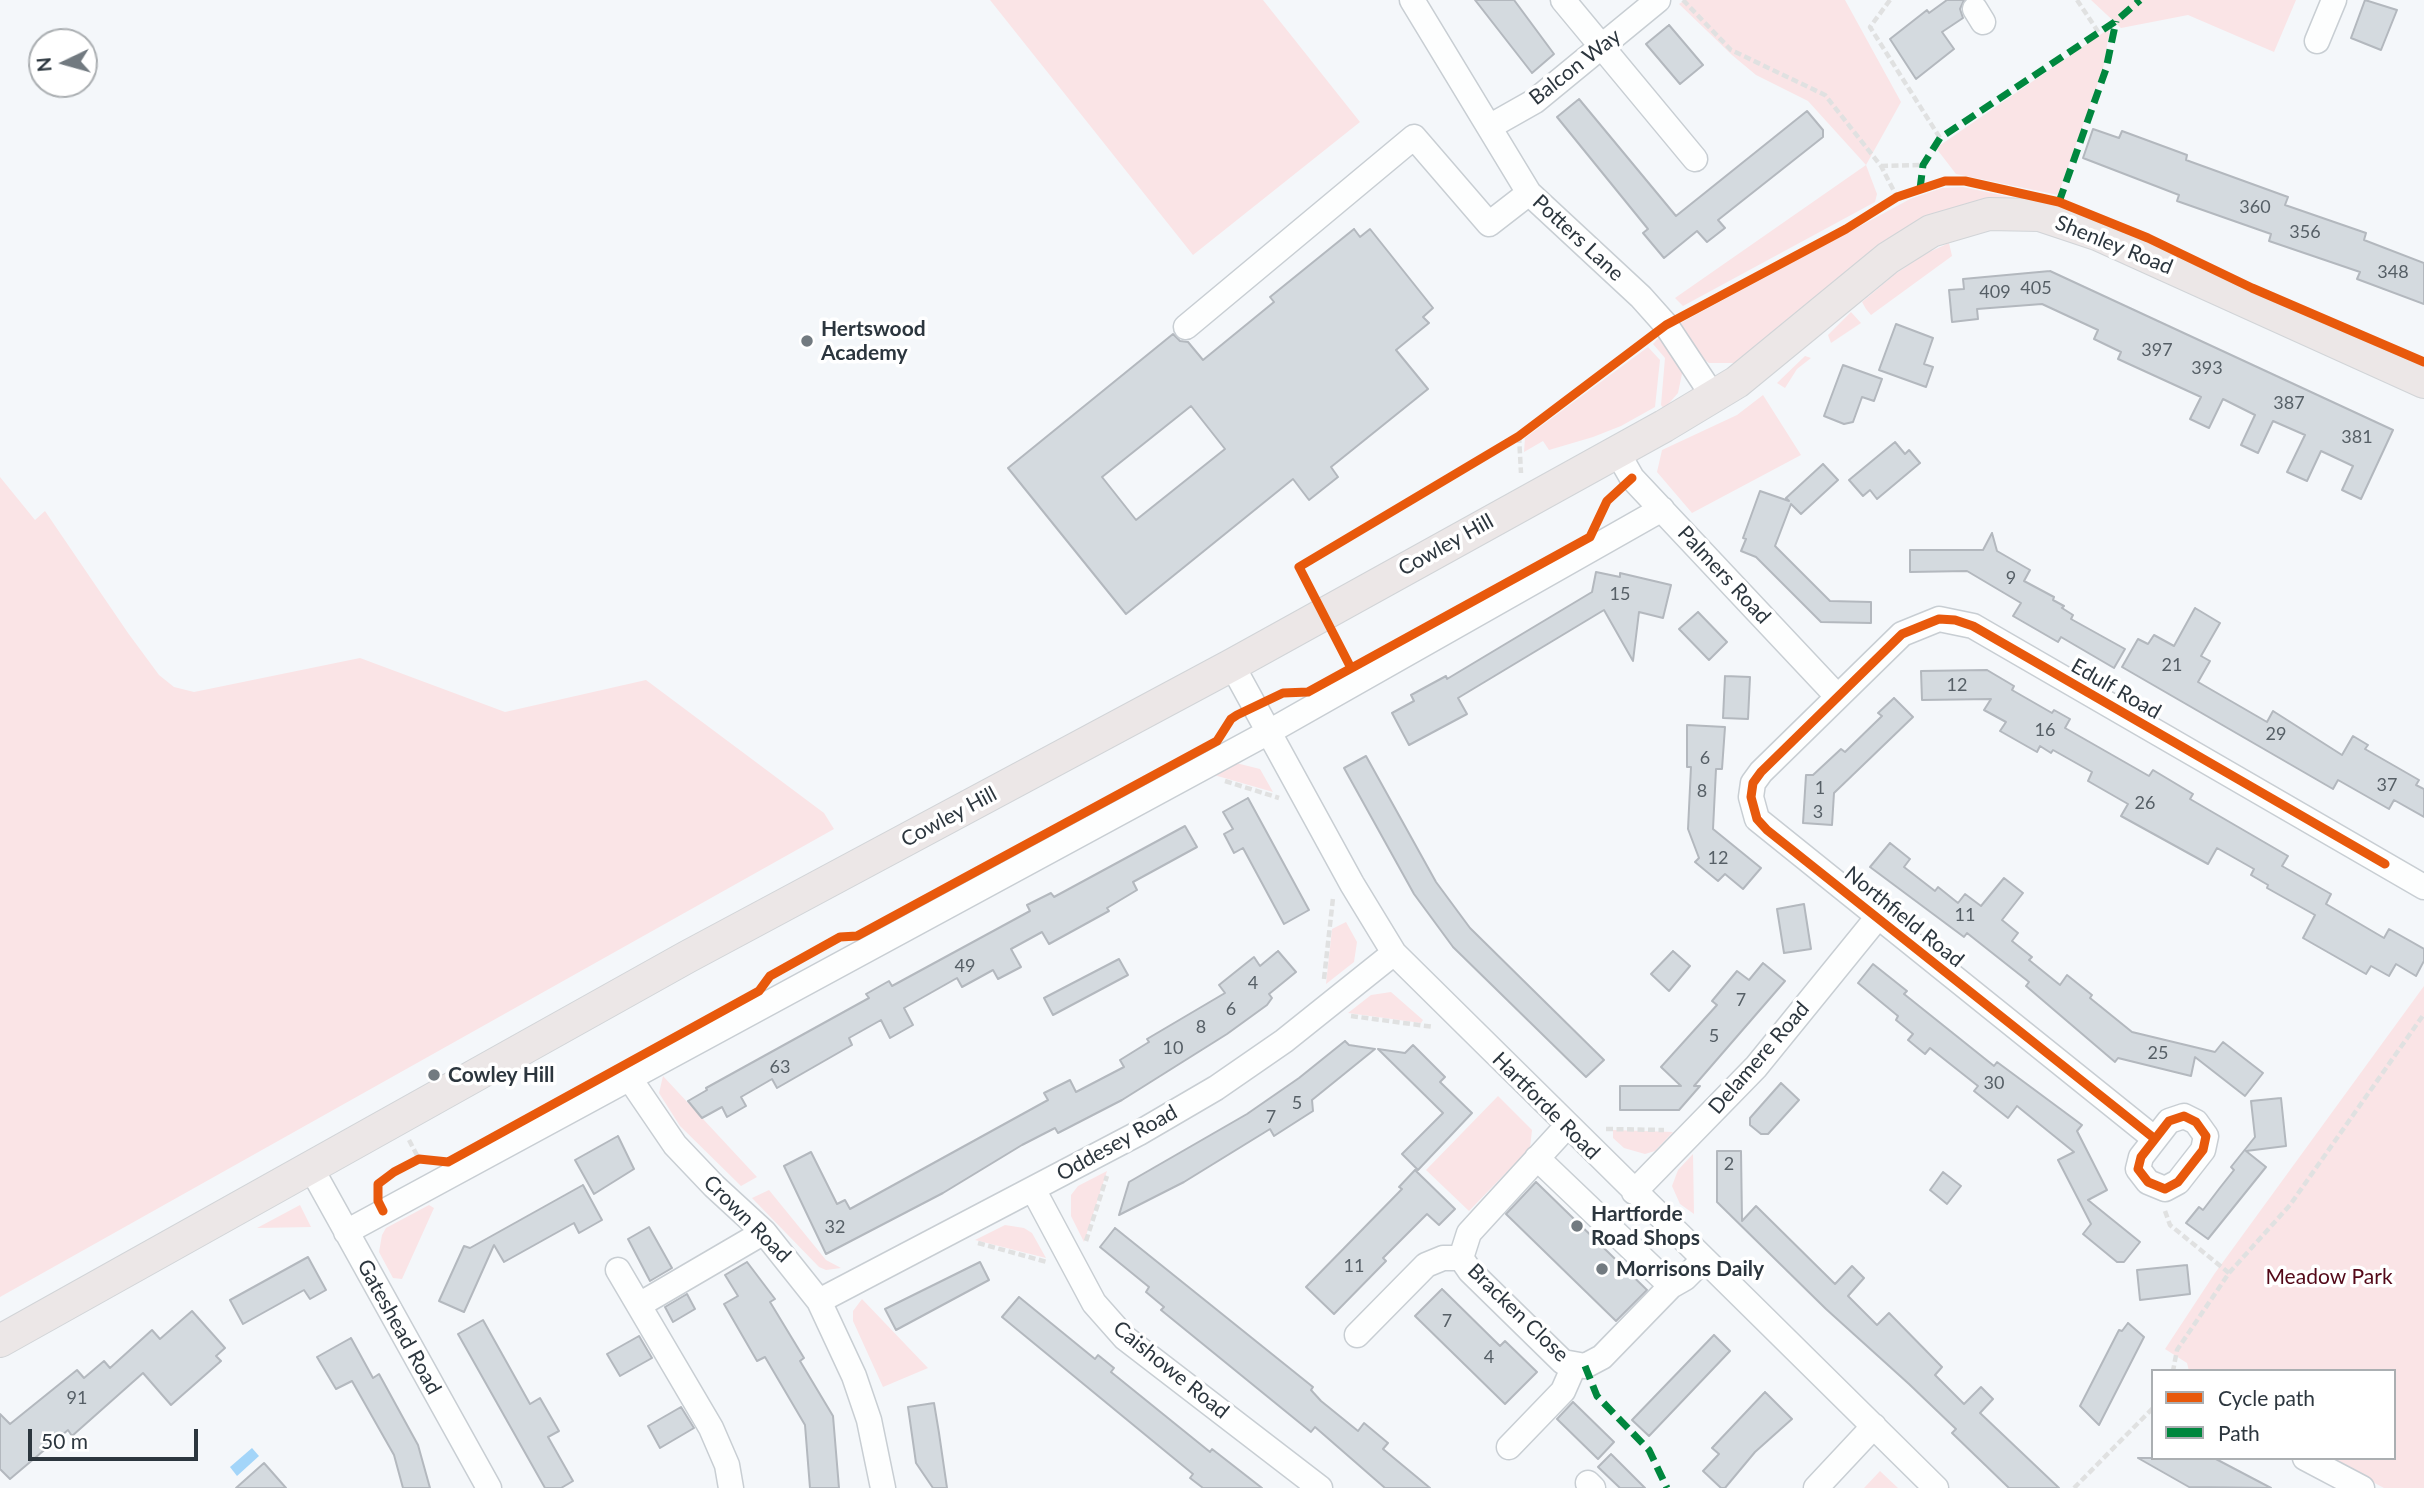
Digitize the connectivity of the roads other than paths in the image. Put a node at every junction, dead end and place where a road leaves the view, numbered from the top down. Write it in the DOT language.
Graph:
graph roads {
  1 [pos="1412,0"];
  2 [pos="1563,0"];
  3 [pos="1658,0"];
  4 [pos="2334,0"];
  5 [pos="2317,41"];
  6 [pos="1601,47"];
  7 [pos="1489,127"];
  8 [pos="1695,159"];
  9 [pos="1529,193"];
  10 [pos="1186,327"];
  11 [pos="2424,382"];
  12 [pos="1713,396"];
  13 [pos="1616,450"];
  14 [pos="1662,509"];
  15 [pos="1232,665"];
  16 [pos="1836,696"];
  17 [pos="1267,733"];
  18 [pos="2424,887"];
  19 [pos="1877,918"];
  20 [pos="1394,953"];
  21 [pos="630,1079"];
  22 [pos="1567,1126"];
  23 [pos="2155,1139"];
  24 [pos="1537,1158"];
  25 [pos="310,1166"];
  26 [pos="1032,1189"];
  27 [pos="1634,1192"];
  28 [pos="764,1231"];
  29 [pos="346,1232"];
  30 [pos="1461,1258"];
  31 [pos="1703,1260"];
  32 [pos="618,1269"];
  33 [pos="1671,1286"];
  34 [pos="820,1301"];
  35 [pos="639,1305"];
  36 [pos="1357,1335"];
  37 [pos="0,1340"];
  38 [pos="1574,1366"];
  39 [pos="1874,1426"];
  40 [pos="1509,1447"];
  41 [pos="2309,1460"];
  42 [pos="489,1488"];
  43 [pos="731,1488"];
  44 [pos="883,1488"];
  45 [pos="1320,1488"];
  46 [pos="1816,1488"];
  47 [pos="1936,1488"];
  48 [pos="2362,1488"];
  1 -- 7 [label="street, Potters Lane"];
  2 -- 6 [label="street"];
  3 -- 6 [label="street, Balcon Way"];
  4 -- 5 [label="street"];
  6 -- 7 [label="street, Balcon Way"];
  6 -- 8 [label="street"];
  7 -- 9 [label="street, Potters Lane"];
  9 -- 10 [label="street"];
  9 -- 12 [label="street, Potters Lane"];
  11 -- 12 [label="main road, Shenley Road"];
  12 -- 13 [label="main road, Cowley Hill"];
  13 -- 14 [label="street, Palmers Road"];
  13 -- 15 [label="main road, Cowley Hill"];
  14 -- 16 [label="street, Palmers Road"];
  14 -- 17 [label="street"];
  15 -- 17 [label="street, Hartforde Road"];
  15 -- 25 [label="main road, Cowley Hill"];
  16 -- 18 [label="street, Edulf Road"];
  16 -- 19 [label="street, Northfield Road"];
  17 -- 20 [label="street, Hartforde Road"];
  17 -- 21 [label="street"];
  19 -- 23 [label="street, Northfield Road"];
  19 -- 27 [label="street, Delamere Road"];
  20 -- 22 [label="street, Hartforde Road"];
  20 -- 26 [label="street, Oddesey Road"];
  21 -- 28 [label="street, Crown Road"];
  21 -- 29 [label="street"];
  22 -- 24 [label="street, Bracken Close"];
  22 -- 27 [label="street, Hartforde Road"];
  23 -- 23 [label="street"];
  24 -- 30 [label="street, Bracken Close"];
  24 -- 33 [label="street, Hartforde Road"];
  25 -- 29 [label="street, Gateshead Road"];
  25 -- 37 [label="main road, Cowley Hill"];
  26 -- 34 [label="street, Oddesey Road"];
  26 -- 45 [label="street, Caishowe Road"];
  27 -- 31 [label="street, Hartforde Road"];
  28 -- 34 [label="street, Crown Road"];
  28 -- 35 [label="street"];
  29 -- 42 [label="street, Gateshead Road"];
  30 -- 36 [label="street, Bracken Close"];
  30 -- 38 [label="street, Bracken Close"];
  31 -- 33 [label="street, Bracken Close"];
  31 -- 39 [label="street, Hartforde Road"];
  32 -- 35 [label="street"];
  33 -- 38 [label="street, Bracken Close"];
  34 -- 44 [label="street, Crown Road"];
  35 -- 43 [label="street"];
  38 -- 40 [label="street"];
  39 -- 46 [label="street"];
  39 -- 47 [label="street, Hartforde Road"];
  41 -- 48 [label="street"];
}
